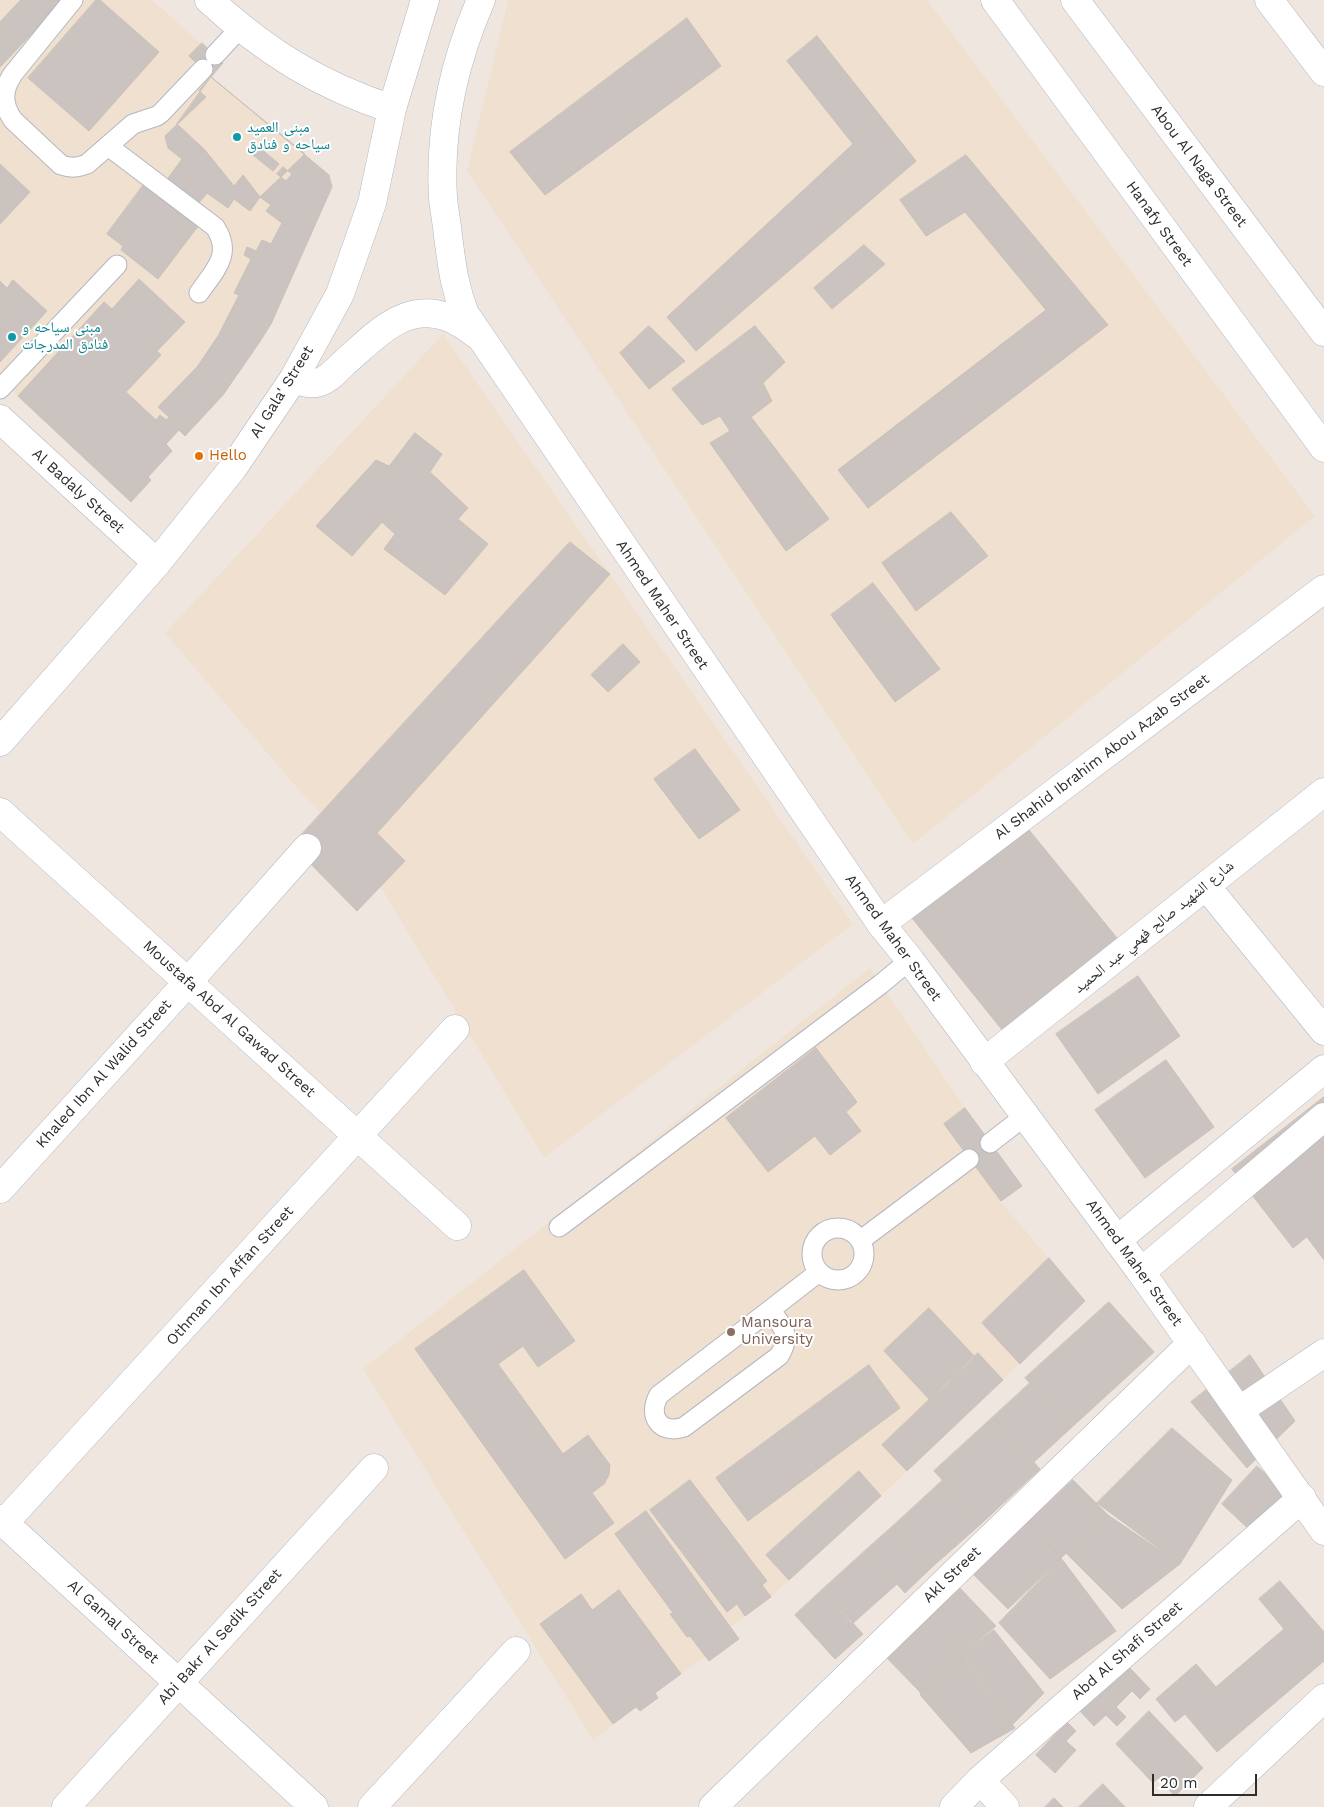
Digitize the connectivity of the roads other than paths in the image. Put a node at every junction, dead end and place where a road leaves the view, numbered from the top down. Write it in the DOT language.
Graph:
graph roads {
  1 [pos="73,0"];
  2 [pos="209,0"];
  3 [pos="425,0"];
  4 [pos="481,0"];
  5 [pos="995,0"];
  6 [pos="1074,0"];
  7 [pos="1269,0"];
  8 [pos="240,28"];
  9 [pos="1324,72"];
  10 [pos="392,109"];
  11 [pos="108,146"];
  12 [pos="117,265"];
  13 [pos="199,293"];
  14 [pos="1324,332"];
  15 [pos="477,335"];
  16 [pos="294,378"];
  17 [pos="0,389"];
  18 [pos="0,420"];
  19 [pos="1324,448"];
  20 [pos="157,562"];
  21 [pos="1324,589"];
  22 [pos="0,742"];
  23 [pos="1324,792"];
  24 [pos="0,812"];
  25 [pos="307,848"];
  26 [pos="1206,886"];
  27 [pos="881,924"];
  28 [pos="910,960"];
  29 [pos="188,982"];
  30 [pos="455,1029"];
  31 [pos="1324,1031"];
  32 [pos="984,1062"];
  33 [pos="1324,1069"];
  34 [pos="1026,1116"];
  35 [pos="1324,1117"];
  36 [pos="358,1136"];
  37 [pos="990,1143"];
  38 [pos="969,1158"];
  39 [pos="0,1188"];
  40 [pos="457,1226"];
  41 [pos="558,1227"];
  42 [pos="861,1240"];
  43 [pos="1117,1240"];
  44 [pos="819,1272"];
  45 [pos="1141,1272"];
  46 [pos="770,1310"];
  47 [pos="1192,1343"];
  48 [pos="1324,1354"];
  49 [pos="1240,1410"];
  50 [pos="374,1468"];
  51 [pos="1302,1498"];
  52 [pos="2,1521"];
  53 [pos="1324,1530"];
  54 [pos="516,1652"];
  55 [pos="178,1682"];
  56 [pos="1324,1698"];
  57 [pos="980,1780"];
  58 [pos="66,1807"];
  59 [pos="314,1807"];
  60 [pos="372,1807"];
  61 [pos="713,1807"];
  62 [pos="954,1807"];
  63 [pos="1005,1807"];
  64 [pos="1208,1807"];
  1 -- 11 [label="lane"];
  2 -- 8 [label="street"];
  3 -- 10 [label="street, Al Gala' Street"];
  4 -- 15 [label="street, Ahmed Maher Street"];
  5 -- 19 [label="street, Hanafy Street"];
  6 -- 14 [label="street, Abou Al Naga Street"];
  7 -- 9 [label="street"];
  8 -- 10 [label="street"];
  8 -- 11 [label="lane"];
  10 -- 16 [label="street, Al Gala' Street"];
  11 -- 13 [label="lane"];
  12 -- 17 [label="lane"];
  15 -- 16 [label="street, Ahmed Maher Street"];
  15 -- 27 [label="street, Ahmed Maher Street"];
  16 -- 20 [label="street, Al Gala' Street"];
  18 -- 20 [label="street, Al Badaly Street"];
  20 -- 22 [label="street, Al Gala' Street"];
  21 -- 27 [label="street, Al Shahid Ibrahim Abou Azab Street"];
  23 -- 26 [label="street, شارع الشهيد صالح فهمي عبد الحميد"];
  24 -- 29 [label="street, Moustafa Abd Al Gawad Street"];
  25 -- 29 [label="street, Khaled Ibn Al Walid Street"];
  26 -- 31 [label="street"];
  26 -- 32 [label="street, شارع الشهيد صالح فهمي عبد الحميد"];
  27 -- 28 [label="street, Ahmed Maher Street"];
  28 -- 32 [label="street, Ahmed Maher Street"];
  28 -- 41 [label="lane"];
  29 -- 36 [label="street, Moustafa Abd Al Gawad Street"];
  29 -- 39 [label="street, Khaled Ibn Al Walid Street"];
  30 -- 36 [label="street, Othman Ibn Affan Street"];
  32 -- 34 [label="street, Ahmed Maher Street"];
  33 -- 43 [label="street"];
  34 -- 37 [label="lane"];
  34 -- 43 [label="street, Ahmed Maher Street"];
  35 -- 45 [label="street"];
  36 -- 40 [label="street, Moustafa Abd Al Gawad Street"];
  36 -- 52 [label="street, Othman Ibn Affan Street"];
  38 -- 42 [label="lane"];
  42 -- 44 [label="lane"];
  42 -- 44 [label="lane"];
  43 -- 45 [label="street, Ahmed Maher Street"];
  44 -- 46 [label="lane"];
  45 -- 47 [label="street, Ahmed Maher Street"];
  46 -- 46 [label="lane"];
  47 -- 49 [label="street, Ahmed Maher Street"];
  47 -- 61 [label="street, Akl Street"];
  48 -- 49 [label="street"];
  49 -- 51 [label="street, Ahmed Maher Street"];
  50 -- 55 [label="street, Abi Bakr Al Sedik Street"];
  51 -- 53 [label="street, Ahmed Maher Street"];
  51 -- 57 [label="street, Abd Al Shafi Street"];
  52 -- 55 [label="street, Al Gamal Street"];
  54 -- 60 [label="street"];
  55 -- 58 [label="street, Abi Bakr Al Sedik Street"];
  55 -- 59 [label="street, Al Gamal Street"];
  56 -- 64 [label="street"];
  57 -- 62 [label="street, Abd Al Shafi Street"];
  57 -- 63 [label="street"];
}
